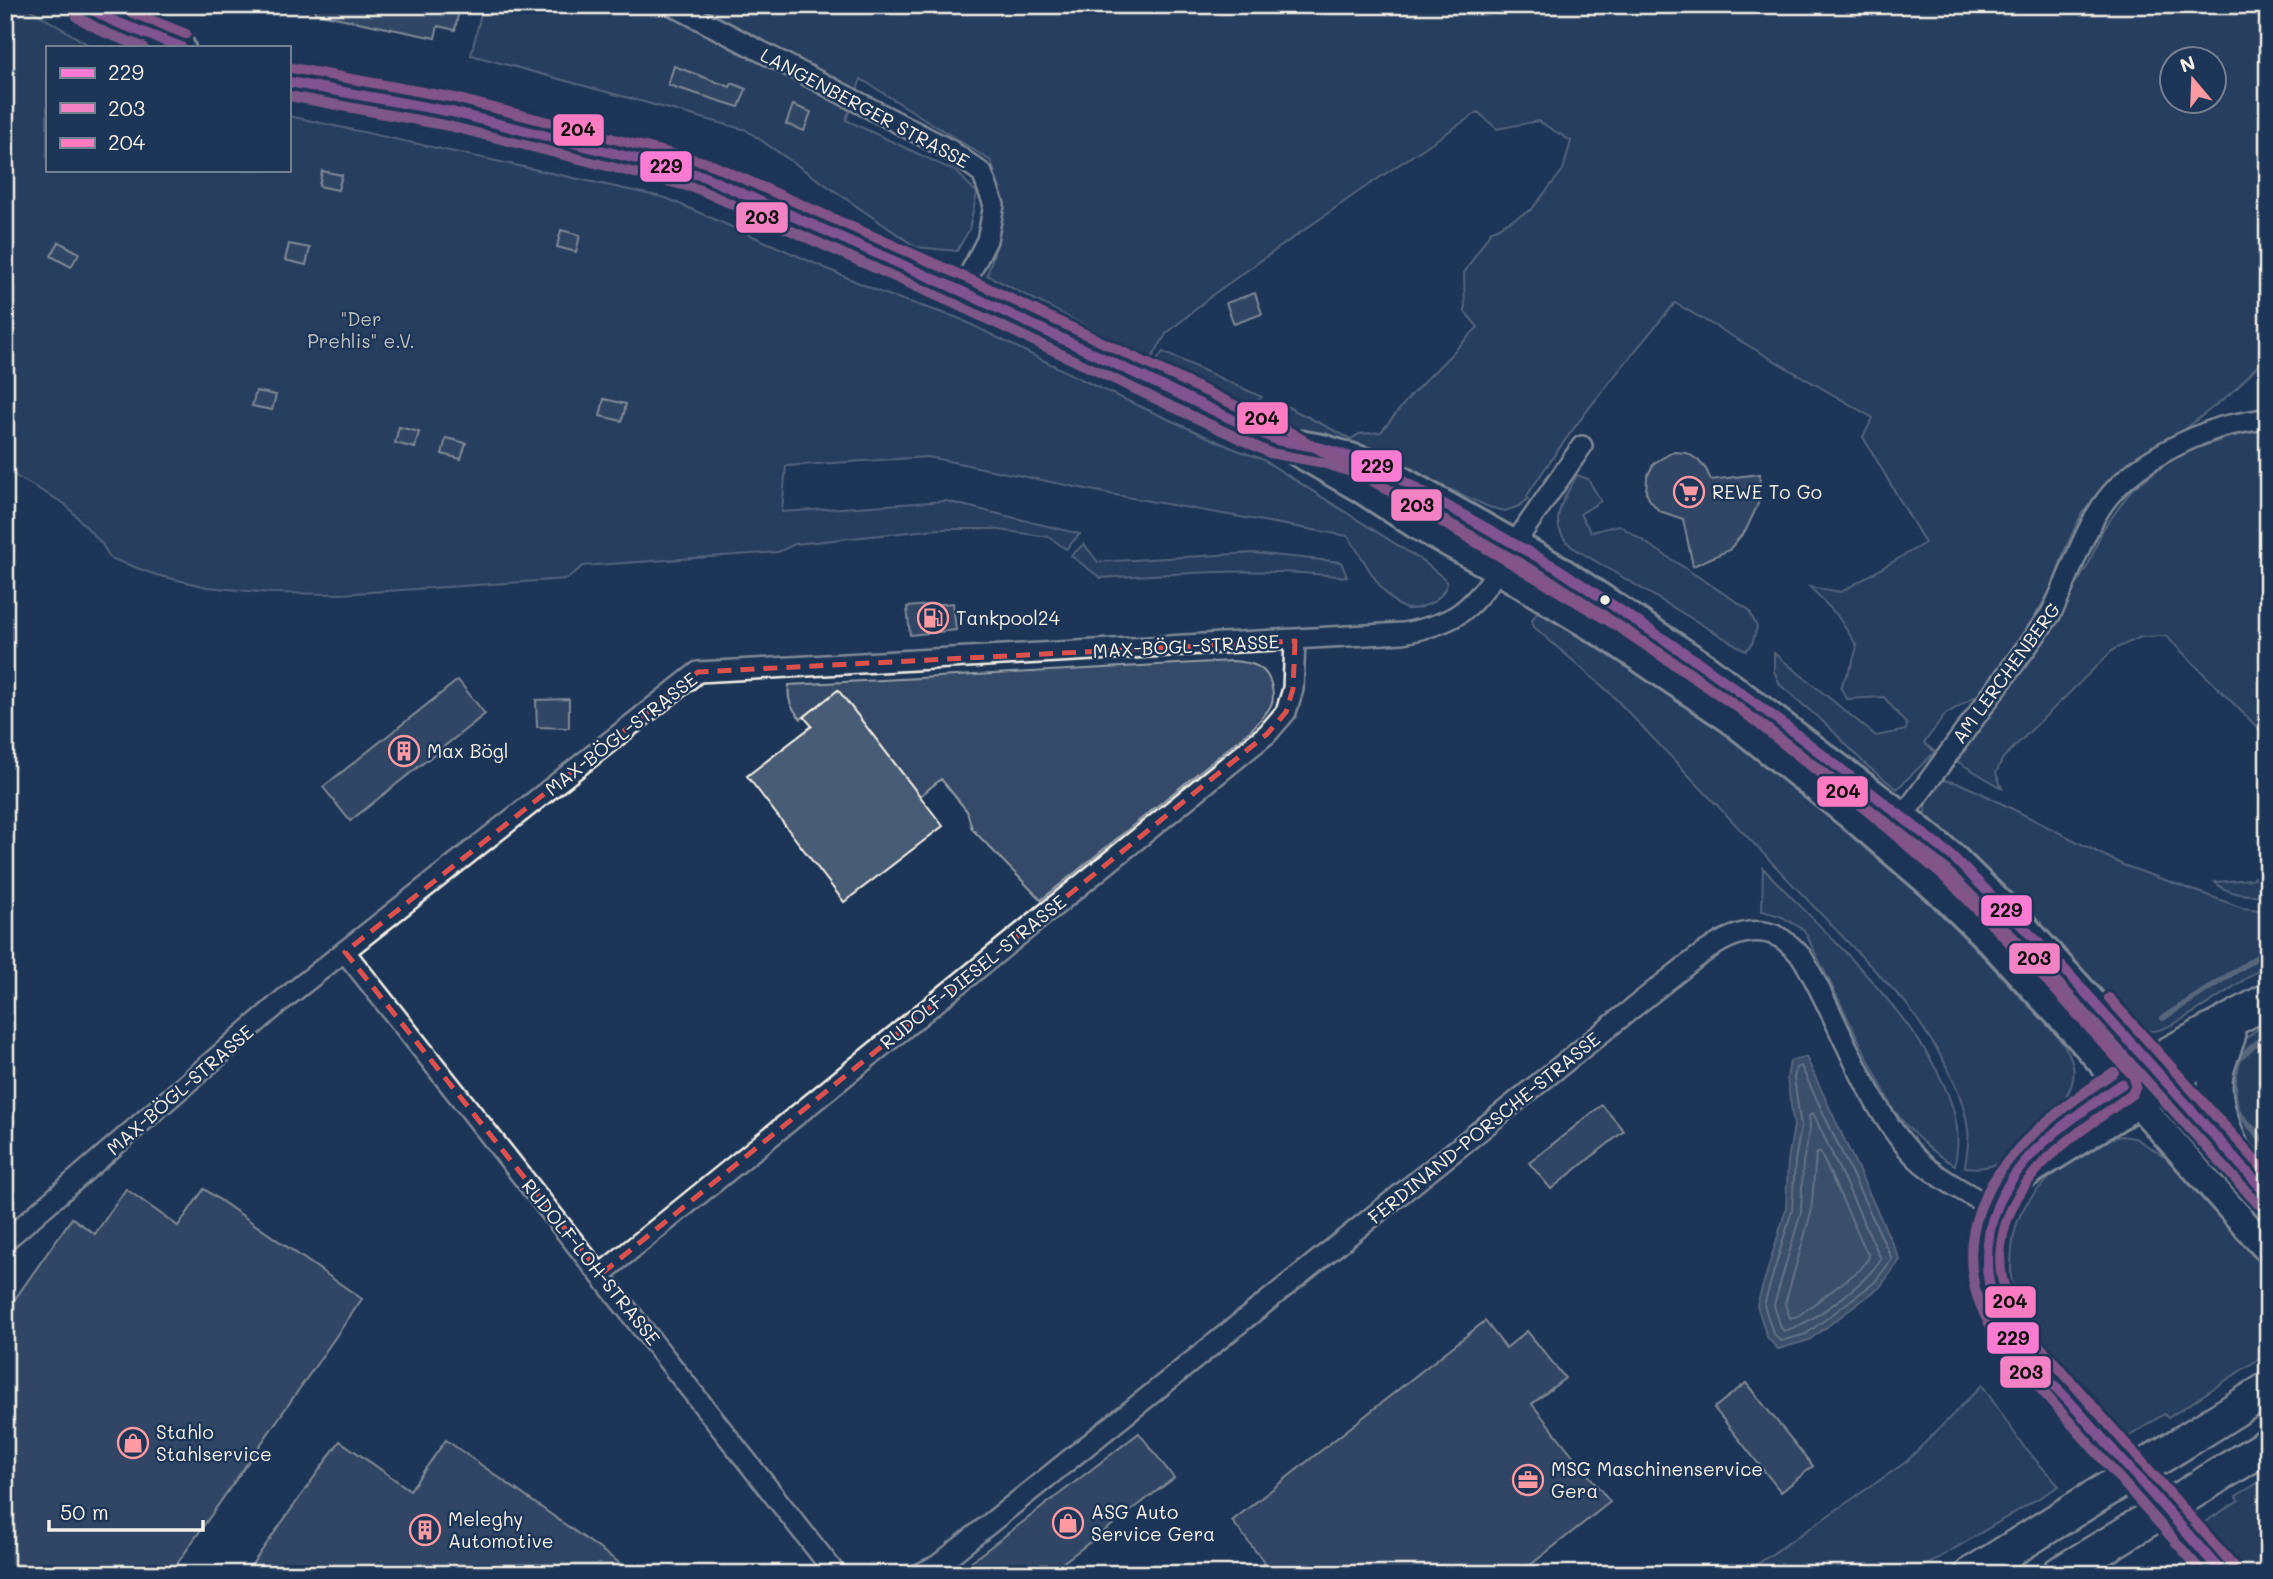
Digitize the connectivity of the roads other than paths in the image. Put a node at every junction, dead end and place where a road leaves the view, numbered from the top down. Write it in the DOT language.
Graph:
graph roads {
  1 [pos="84,5"];
  2 [pos="672,5"];
  3 [pos="178,46"];
  4 [pos="290,82"];
  5 [pos="961,291"];
  6 [pos="2268,418"];
  7 [pos="1276,440"];
  8 [pos="1582,446"];
  9 [pos="1515,543"];
  10 [pos="1498,570"];
  11 [pos="1295,641"];
  12 [pos="1903,816"];
  13 [pos="345,952"];
  14 [pos="2264,1002"];
  15 [pos="2228,1037"];
  16 [pos="2159,1073"];
  17 [pos="2130,1094"];
  18 [pos="2237,1161"];
  19 [pos="2268,1195"];
  20 [pos="1995,1209"];
  21 [pos="5,1241"];
  22 [pos="2268,1250"];
  23 [pos="601,1274"];
  24 [pos="2268,1389"];
  25 [pos="2268,1445"];
  26 [pos="2110,1449"];
  27 [pos="2188,1535"];
  28 [pos="836,1574"];
  29 [pos="919,1574"];
  30 [pos="1972,1574"];
  31 [pos="2059,1574"];
  32 [pos="2222,1574"];
  1 -- 3 [label="main road"];
  2 -- 5 [label="street, LANGENBERGER STRASSE"];
  4 -- 5 [label="main road"];
  5 -- 7 [label="main road"];
  6 -- 12 [label="street, AM LERCHENBERG"];
  7 -- 9 [label="main road"];
  7 -- 10 [label="main road"];
  8 -- 9 [label="street"];
  9 -- 10 [label="main road"];
  9 -- 12 [label="main road"];
  10 -- 11 [label="street, MAX-BÖGL-STRASSE"];
  10 -- 17 [label="main road"];
  11 -- 13 [label="street, MAX-BÖGL-STRASSE"];
  11 -- 23 [label="street, RUDOLF-DIESEL-STRASSE"];
  12 -- 16 [label="main road"];
  13 -- 21 [label="street, MAX-BÖGL-STRASSE"];
  13 -- 23 [label="street, RUDOLF-LOH-STRASSE"];
  14 -- 15 [label="highway"];
  14 -- 16 [label="highway"];
  15 -- 16 [label="highway"];
  15 -- 18 [label="highway"];
  16 -- 17 [label="main road"];
  16 -- 18 [label="main road"];
  17 -- 20 [label="main road"];
  17 -- 22 [label="main road"];
  18 -- 19 [label="main road"];
  20 -- 26 [label="main road"];
  20 -- 29 [label="street, FERDINAND-PORSCHE-STRASSE"];
  23 -- 28 [label="street, RUDOLF-LOH-STRASSE"];
  24 -- 30 [label="highway, bridge"];
  25 -- 31 [label="highway, bridge"];
  27 -- 32 [label="main road"];
}
